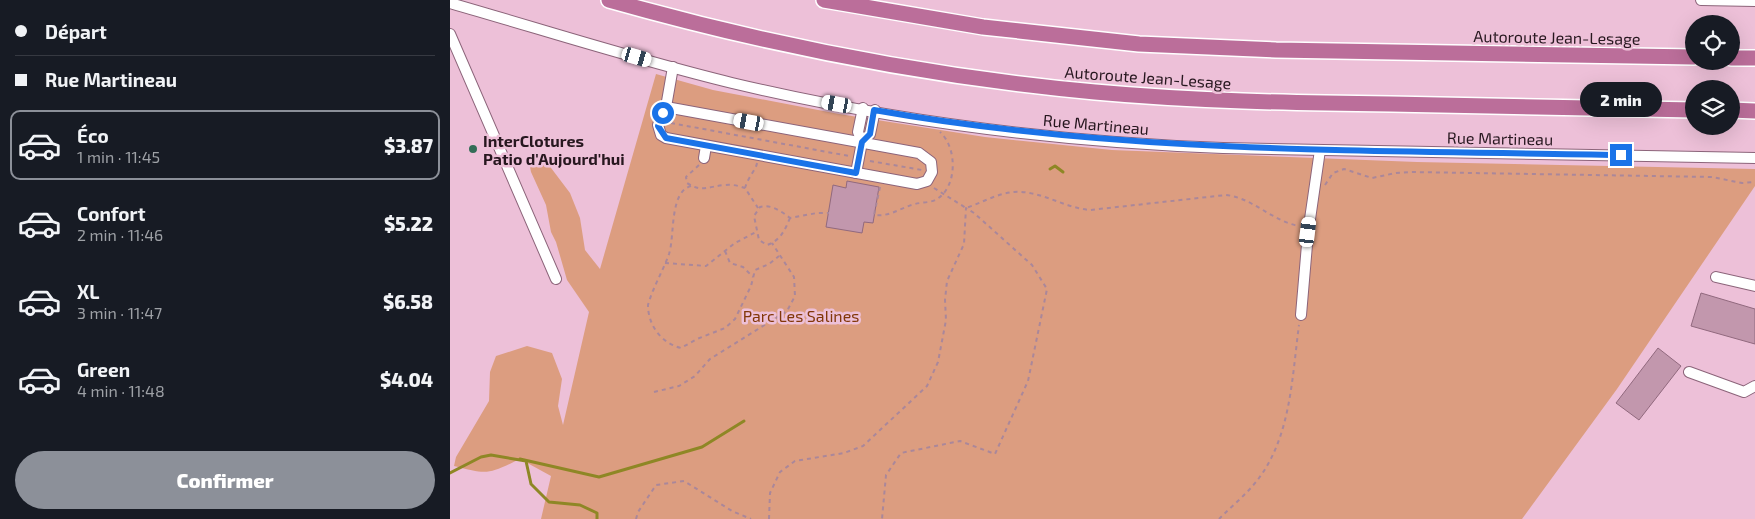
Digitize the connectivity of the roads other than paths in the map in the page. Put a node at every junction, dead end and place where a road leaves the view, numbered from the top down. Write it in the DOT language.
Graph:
graph roads {
  1 [pos="609,0"];
  2 [pos="824,0"];
  3 [pos="1701,0"];
  4 [pos="1755,1"];
  5 [pos="450,3"];
  6 [pos="450,34"];
  7 [pos="1685,57"];
  8 [pos="1740,58"];
  9 [pos="1755,58"];
  10 [pos="673,67"];
  11 [pos="666,107"];
  12 [pos="862,108"];
  13 [pos="874,110"];
  14 [pos="1685,110"];
  15 [pos="1740,110"];
  16 [pos="1755,111"];
  17 [pos="862,142"];
  18 [pos="706,146"];
  19 [pos="1320,150"];
  20 [pos="704,158"];
  21 [pos="1755,158"];
  22 [pos="856,173"];
  23 [pos="1716,277"];
  24 [pos="556,279"];
  25 [pos="1755,286"];
  26 [pos="1301,315"];
  27 [pos="1689,372"];
  28 [pos="1755,386"];
  1 -- 14 [label="highway, Autoroute Jean-Lesage"];
  2 -- 7 [label="highway, Autoroute Jean-Lesage"];
  3 -- 4 [label="street"];
  5 -- 10 [label="street, Rue Martineau"];
  6 -- 24 [label="street"];
  8 -- 9 [label="highway"];
  10 -- 11 [label="street"];
  10 -- 12 [label="street, Rue Martineau"];
  11 -- 17 [label="street"];
  11 -- 18 [label="street"];
  12 -- 13 [label="street, Rue Martineau"];
  12 -- 17 [label="street"];
  13 -- 17 [label="street"];
  13 -- 19 [label="street, Rue Martineau"];
  15 -- 16 [label="highway"];
  17 -- 22 [label="street"];
  17 -- 22 [label="street"];
  18 -- 20 [label="street"];
  18 -- 22 [label="street"];
  19 -- 21 [label="street, Rue Martineau"];
  19 -- 26 [label="street"];
  23 -- 25 [label="street"];
  27 -- 28 [label="street"];
}
